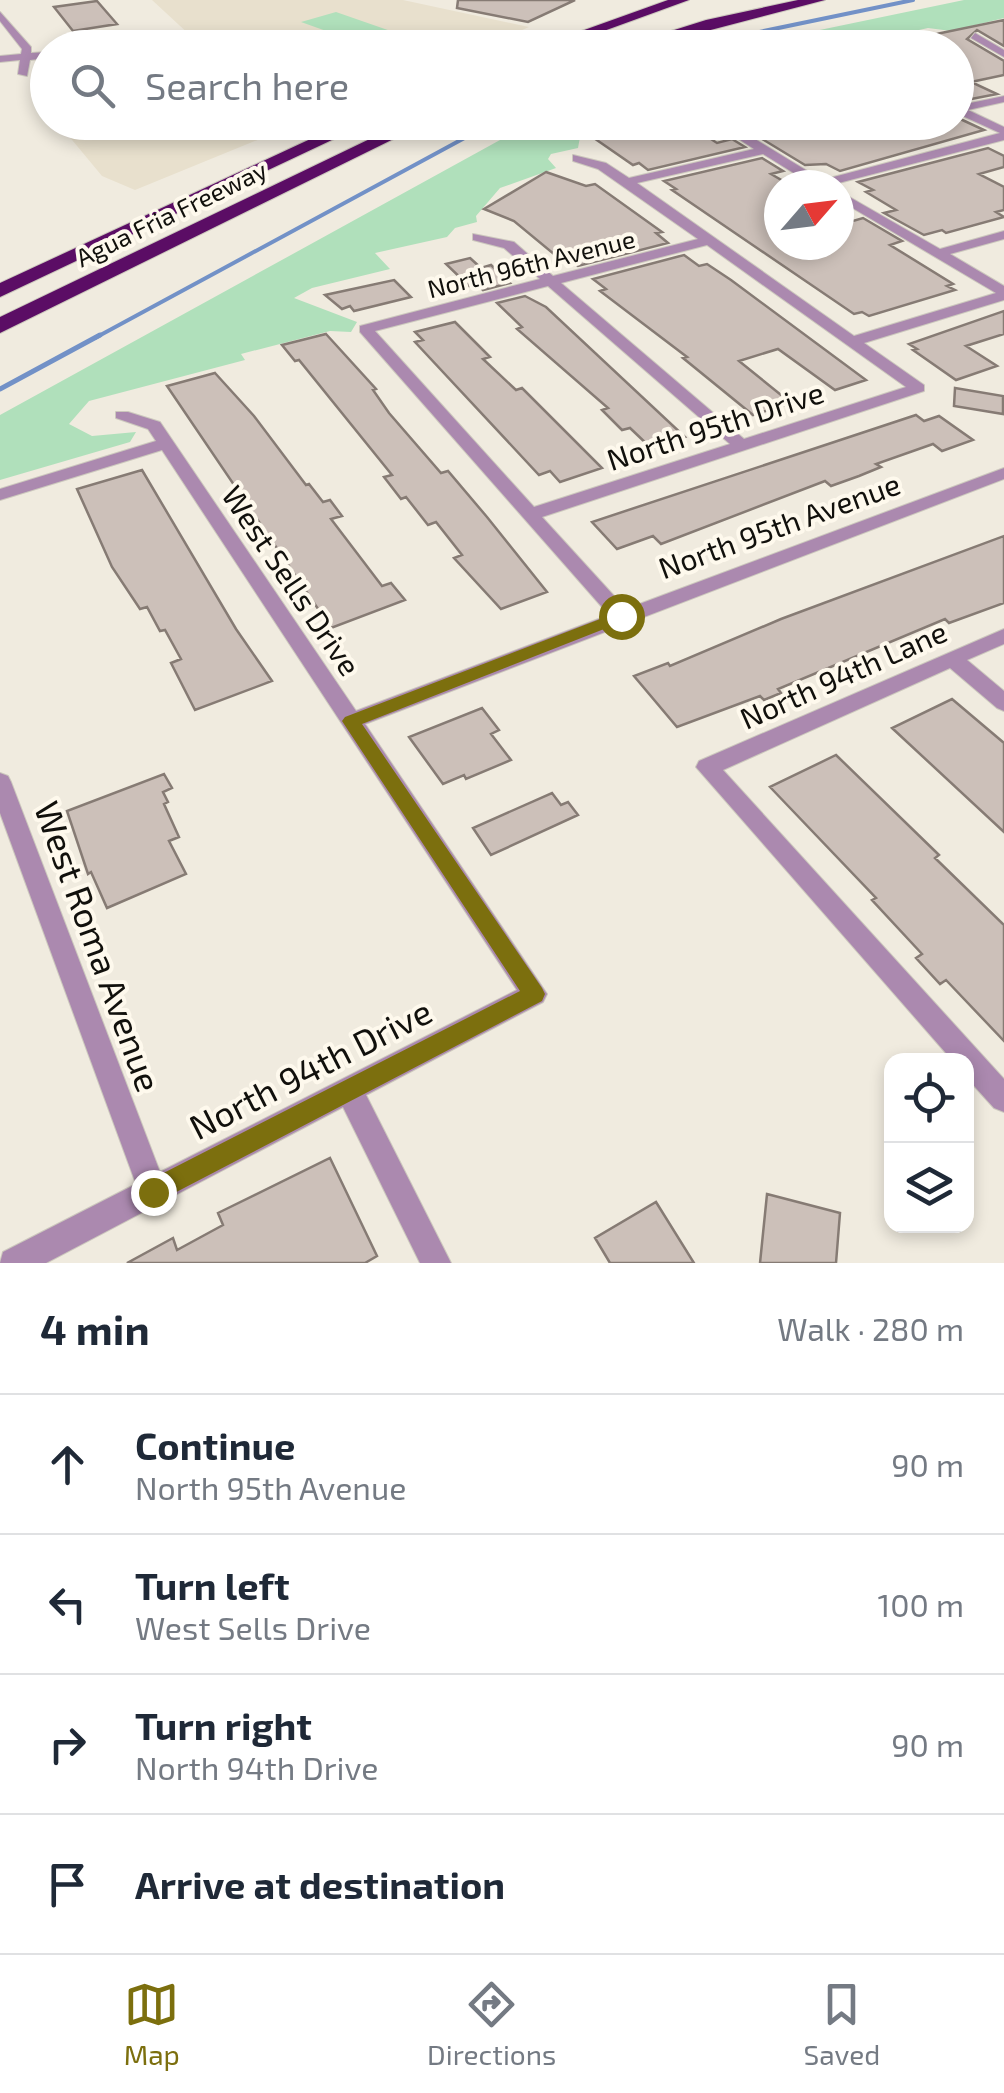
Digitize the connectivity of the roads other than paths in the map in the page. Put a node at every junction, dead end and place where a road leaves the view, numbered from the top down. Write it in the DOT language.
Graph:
graph roads {
  1 [pos="640,0"];
  2 [pos="682,0"];
  3 [pos="743,0"];
  4 [pos="818,0"];
  5 [pos="0,15"];
  6 [pos="565,30"];
  7 [pos="594,30"];
  8 [pos="650,30"];
  9 [pos="687,30"];
  10 [pos="975,36"];
  11 [pos="1004,54"];
  12 [pos="28,57"];
  13 [pos="0,59"];
  14 [pos="23,74"];
  15 [pos="1004,99"];
  16 [pos="974,105"];
  17 [pos="974,118"];
  18 [pos="1004,134"];
  19 [pos="319,140"];
  20 [pos="383,140"];
  21 [pos="390,140"];
  22 [pos="751,140"];
  23 [pos="363,150"];
  24 [pos="765,150"];
  25 [pos="577,158"];
  26 [pos="798,170"];
  27 [pos="854,175"];
  28 [pos="627,182"];
  29 [pos="854,203"];
  30 [pos="1004,234"];
  31 [pos="478,237"];
  32 [pos="709,240"];
  33 [pos="940,253"];
  34 [pos="550,281"];
  35 [pos="0,291"];
  36 [pos="1004,293"];
  37 [pos="0,326"];
  38 [pos="852,340"];
  39 [pos="122,414"];
  40 [pos="165,444"];
  41 [pos="742,445"];
  42 [pos="1004,474"];
  43 [pos="0,495"];
  44 [pos="529,514"];
  45 [pos="621,616"];
  46 [pos="1004,636"];
  47 [pos="952,659"];
  48 [pos="1004,703"];
  49 [pos="351,721"];
  50 [pos="0,782"];
  51 [pos="534,994"];
  52 [pos="349,1090"];
  53 [pos="1004,1099"];
  54 [pos="153,1192"];
  55 [pos="14,1263"];
  56 [pos="436,1263"];
  1 -- 6 [label="highway"];
  2 -- 7 [label="highway"];
  3 -- 8 [label="highway"];
  4 -- 9 [label="highway"];
  5 -- 12 [label="street"];
  10 -- 11 [label="street"];
  12 -- 13 [label="street"];
  12 -- 14 [label="street"];
  15 -- 16 [label="street"];
  17 -- 18 [label="street"];
  18 -- 27 [label="street"];
  19 -- 35 [label="highway, Agua Fria Freeway"];
  20 -- 23 [label="highway, Agua Fria Freeway"];
  21 -- 23 [label="highway"];
  22 -- 24 [label="street"];
  23 -- 37 [label="highway, Agua Fria Freeway"];
  24 -- 26 [label="street"];
  24 -- 28 [label="street"];
  25 -- 28 [label="street"];
  28 -- 32 [label="street"];
  29 -- 33 [label="street"];
  30 -- 33 [label="street"];
  31 -- 34 [label="street"];
  32 -- 34 [label="street, North 96th Avenue"];
  32 -- 38 [label="street"];
  33 -- 36 [label="street"];
  34 -- 41 [label="street"];
  34 -- 44 [label="street, North 96th Avenue"];
  36 -- 38 [label="street"];
  38 -- 41 [label="street, North 95th Drive"];
  39 -- 40 [label="street, West Sells Drive"];
  40 -- 43 [label="street"];
  40 -- 49 [label="street, West Sells Drive"];
  41 -- 44 [label="street, North 95th Drive"];
  42 -- 45 [label="street, North 95th Avenue"];
  44 -- 45 [label="street"];
  45 -- 49 [label="street, North 95th Avenue"];
  46 -- 47 [label="street, North 94th Lane"];
  47 -- 48 [label="street"];
  47 -- 53 [label="street, North 94th Lane"];
  49 -- 51 [label="street, West Sells Drive"];
  50 -- 54 [label="street, West Roma Avenue"];
  51 -- 52 [label="street, North 94th Drive"];
  52 -- 54 [label="street, North 94th Drive"];
  52 -- 56 [label="street"];
  54 -- 55 [label="street, North 94th Drive"];
}
